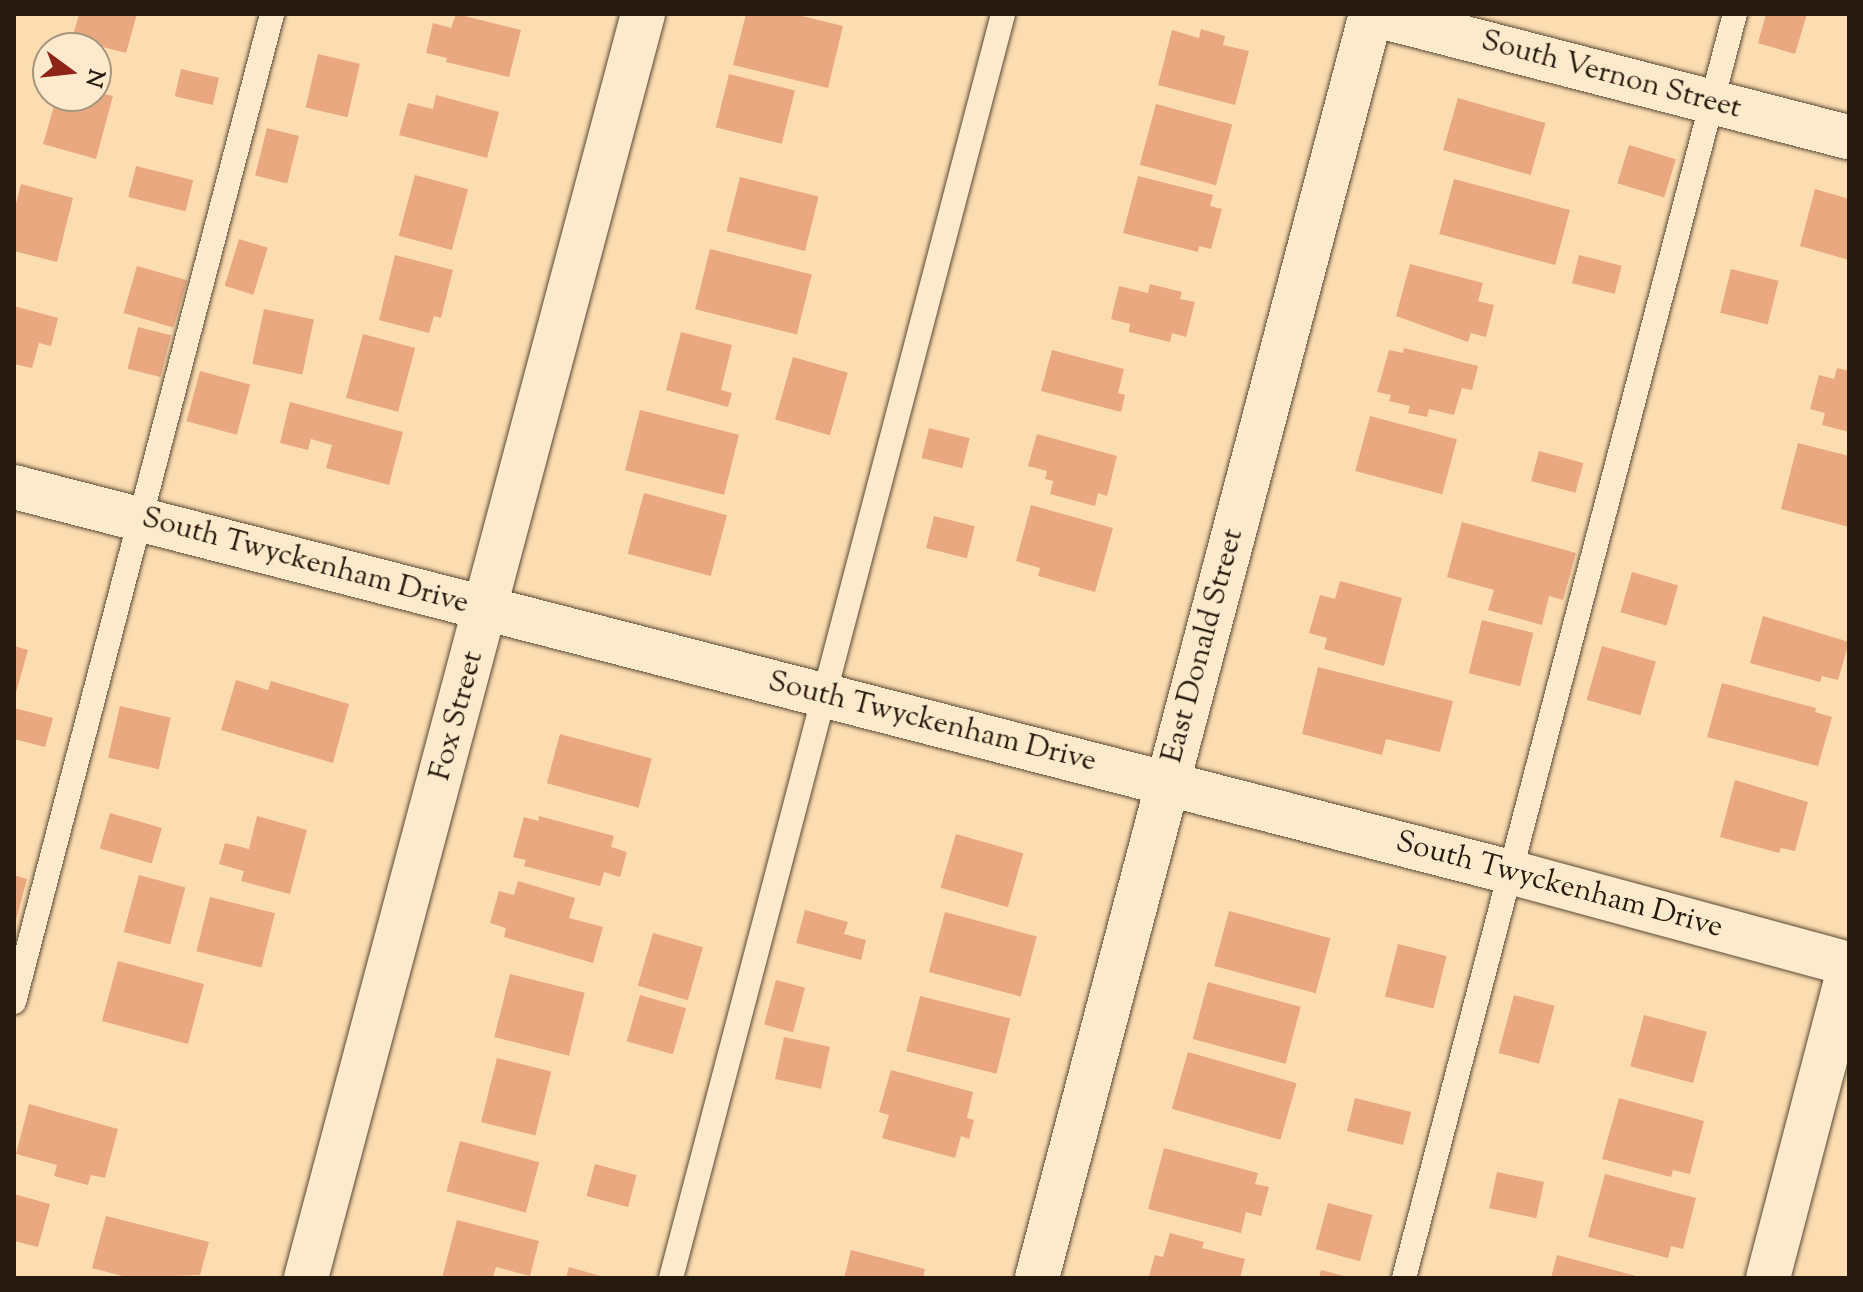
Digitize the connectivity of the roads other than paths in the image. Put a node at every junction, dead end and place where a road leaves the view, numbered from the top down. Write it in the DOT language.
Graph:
graph roads {
  1 [pos="272,14"];
  2 [pos="643,14"];
  3 [pos="1003,14"];
  4 [pos="1372,14"];
  5 [pos="1735,14"];
  6 [pos="1712,102"];
  7 [pos="1849,137"];
  8 [pos="14,487"];
  9 [pos="139,518"];
  10 [pos="487,610"];
  11 [pos="824,695"];
  12 [pos="1168,784"];
  13 [pos="1510,872"];
  14 [pos="1849,966"];
  15 [pos="14,1002"];
  16 [pos="306,1278"];
  17 [pos="671,1278"];
  18 [pos="1037,1278"];
  19 [pos="1404,1278"];
  20 [pos="1768,1278"];
  1 -- 9 [label="lane"];
  2 -- 10 [label="street, Fox Street"];
  3 -- 11 [label="lane"];
  4 -- 6 [label="street, South Vernon Street"];
  4 -- 12 [label="street, East Donald Street"];
  5 -- 6 [label="lane"];
  6 -- 7 [label="street, South Vernon Street"];
  6 -- 13 [label="lane"];
  8 -- 9 [label="street, South Twyckenham Drive"];
  9 -- 10 [label="street, South Twyckenham Drive"];
  9 -- 15 [label="lane"];
  10 -- 11 [label="street, South Twyckenham Drive"];
  10 -- 16 [label="street, Fox Street"];
  11 -- 12 [label="street, South Twyckenham Drive"];
  11 -- 17 [label="lane"];
  12 -- 13 [label="street, South Twyckenham Drive"];
  12 -- 18 [label="street, East Donald Street"];
  13 -- 14 [label="street, South Twyckenham Drive"];
  13 -- 19 [label="lane"];
  14 -- 20 [label="street"];
}
